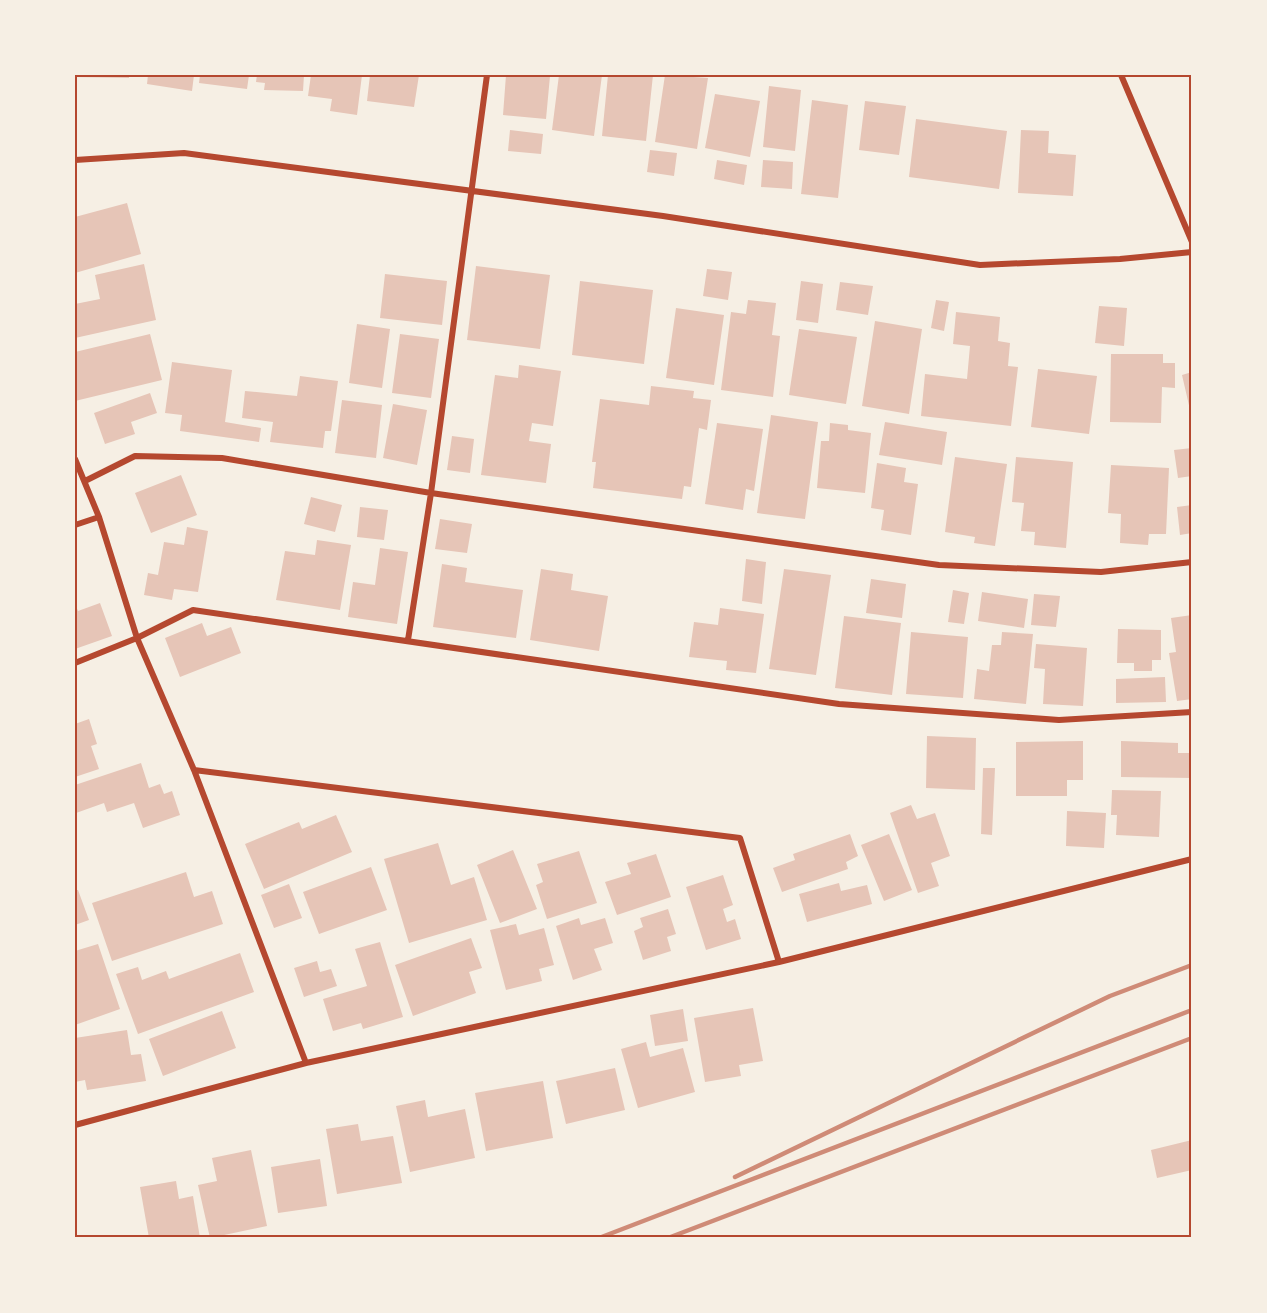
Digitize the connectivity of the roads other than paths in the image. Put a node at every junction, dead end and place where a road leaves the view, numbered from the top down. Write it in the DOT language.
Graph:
graph roads {
  1 [pos="487,75"];
  2 [pos="1121,75"];
  3 [pos="75,160"];
  4 [pos="472,189"];
  5 [pos="1192,242"];
  6 [pos="1192,252"];
  7 [pos="75,459"];
  8 [pos="85,481"];
  9 [pos="431,493"];
  10 [pos="99,517"];
  11 [pos="75,525"];
  12 [pos="1192,562"];
  13 [pos="137,638"];
  14 [pos="408,640"];
  15 [pos="75,663"];
  16 [pos="1192,712"];
  17 [pos="194,770"];
  18 [pos="1192,859"];
  19 [pos="778,962"];
  20 [pos="306,1064"];
  21 [pos="75,1125"];
  1 -- 4 [label="street"];
  2 -- 5 [label="street"];
  3 -- 4 [label="street"];
  4 -- 6 [label="street"];
  4 -- 9 [label="street"];
  7 -- 8 [label="street"];
  8 -- 9 [label="street"];
  8 -- 10 [label="street"];
  9 -- 12 [label="street"];
  9 -- 14 [label="street"];
  10 -- 11 [label="street"];
  10 -- 13 [label="street"];
  13 -- 14 [label="street"];
  13 -- 15 [label="street"];
  13 -- 17 [label="street"];
  14 -- 16 [label="street"];
  17 -- 19 [label="street"];
  17 -- 20 [label="street"];
  18 -- 19 [label="street"];
  19 -- 20 [label="street"];
  20 -- 21 [label="street"];
}
